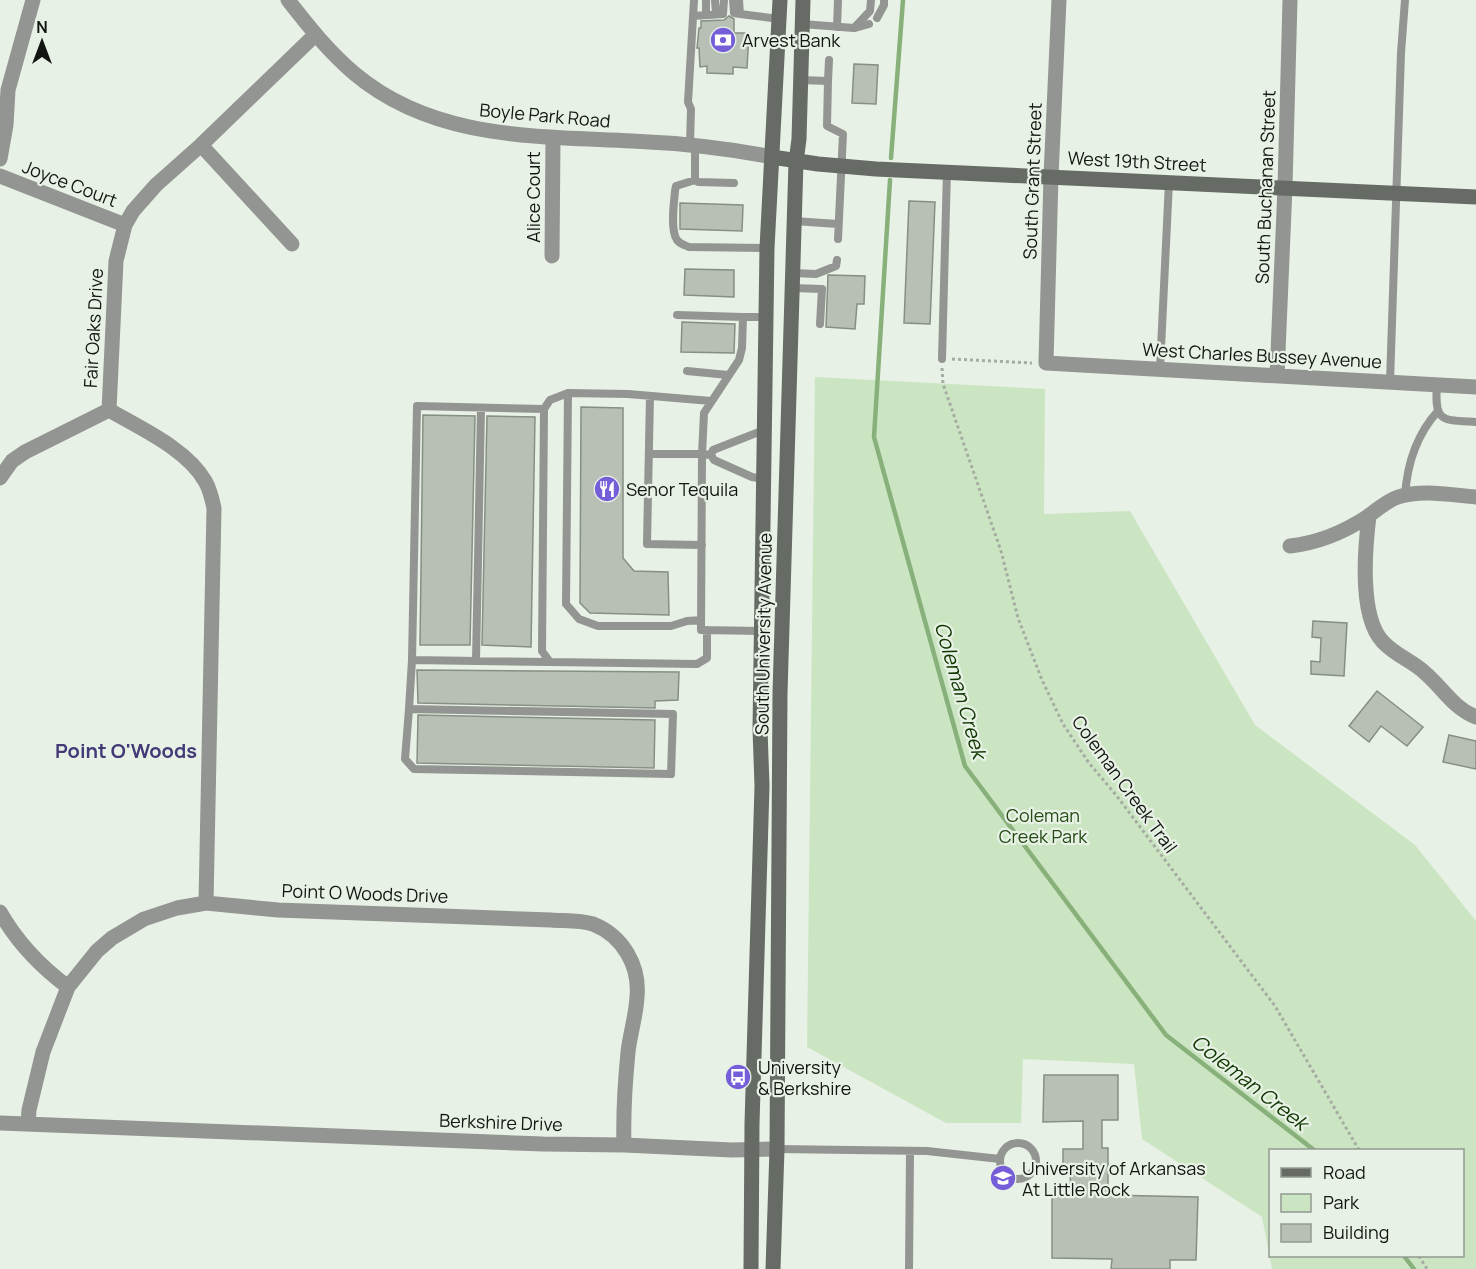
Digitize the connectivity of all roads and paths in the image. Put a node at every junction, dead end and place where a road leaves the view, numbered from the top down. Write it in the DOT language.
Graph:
graph roads {
  1 [pos="33,0"];
  2 [pos="288,0"];
  3 [pos="694,0"];
  4 [pos="706,0"];
  5 [pos="715,0"];
  6 [pos="724,0"];
  7 [pos="732,0"];
  8 [pos="739,0"];
  9 [pos="780,0"];
  10 [pos="803,0"];
  11 [pos="838,0"];
  12 [pos="871,0"];
  13 [pos="885,0"];
  14 [pos="1059,0"];
  15 [pos="1290,0"];
  16 [pos="1405,0"];
  17 [pos="716,14"];
  18 [pos="740,14"];
  19 [pos="706,15"];
  20 [pos="693,16"];
  21 [pos="877,18"];
  22 [pos="779,19"];
  23 [pos="802,24"];
  24 [pos="869,24"];
  25 [pos="837,27"];
  26 [pos="854,28"];
  27 [pos="315,35"];
  28 [pos="829,60"];
  29 [pos="801,80"];
  30 [pos="828,81"];
  31 [pos="553,138"];
  32 [pos="201,145"];
  33 [pos="692,145"];
  34 [pos="772,157"];
  35 [pos="0,159"];
  36 [pos="796,162"];
  37 [pos="841,166"];
  38 [pos="947,171"];
  39 [pos="0,176"];
  40 [pos="1051,176"];
  41 [pos="695,180"];
  42 [pos="1169,182"];
  43 [pos="734,183"];
  44 [pos="1285,188"];
  45 [pos="1397,193"];
  46 [pos="1476,197"];
  47 [pos="794,221"];
  48 [pos="838,224"];
  49 [pos="125,225"];
  50 [pos="838,239"];
  51 [pos="292,244"];
  52 [pos="767,248"];
  53 [pos="552,256"];
  54 [pos="837,260"];
  55 [pos="793,280"];
  56 [pos="677,315"];
  57 [pos="742,317"];
  58 [pos="766,317"];
  59 [pos="820,324"];
  60 [pos="942,359"];
  61 [pos="1046,363"];
  62 [pos="1160,369"];
  63 [pos="687,371"];
  64 [pos="728,375"];
  65 [pos="1277,376"];
  66 [pos="1390,382"];
  67 [pos="1437,384"];
  68 [pos="1476,387"];
  69 [pos="568,393"];
  70 [pos="650,396"];
  71 [pos="711,401"];
  72 [pos="481,408"];
  73 [pos="544,409"];
  74 [pos="109,410"];
  75 [pos="1438,411"];
  76 [pos="1476,422"];
  77 [pos="765,430"];
  78 [pos="649,454"];
  79 [pos="702,454"];
  80 [pos="711,455"];
  81 [pos="0,478"];
  82 [pos="765,479"];
  83 [pos="1405,496"];
  84 [pos="1476,497"];
  85 [pos="1369,516"];
  86 [pos="702,545"];
  87 [pos="1290,546"];
  88 [pos="701,620"];
  89 [pos="707,630"];
  90 [pos="762,631"];
  91 [pos="412,660"];
  92 [pos="476,661"];
  93 [pos="550,662"];
  94 [pos="409,709"];
  95 [pos="1476,717"];
  96 [pos="206,903"];
  97 [pos="0,912"];
  98 [pos="68,987"];
  99 [pos="0,1123"];
  100 [pos="28,1124"];
  101 [pos="624,1144"];
  102 [pos="777,1149"];
  103 [pos="1358,1149"];
  104 [pos="752,1150"];
  105 [pos="910,1151"];
  106 [pos="1000,1159"];
  107 [pos="751,1269"];
  108 [pos="773,1269"];
  109 [pos="909,1269"];
  1 -- 35 [label="street, Joyce Court"];
  2 -- 27 [label="street, Boyle Park Road"];
  3 -- 20 [label="lane"];
  4 -- 19 [label="lane"];
  5 -- 17 [label="lane"];
  6 -- 17 [label="lane"];
  7 -- 18 [label="lane"];
  8 -- 18 [label="lane"];
  9 -- 22 [label="main road, South University Avenue"];
  10 -- 23 [label="main road, South University Avenue"];
  11 -- 25 [label="lane"];
  12 -- 26 [label="lane"];
  13 -- 21 [label="lane"];
  14 -- 40 [label="street, South Grant Street"];
  15 -- 44 [label="street, South Buchanan Street"];
  16 -- 45 [label="lane"];
  17 -- 19 [label="lane"];
  18 -- 22 [label="lane"];
  19 -- 20 [label="lane"];
  20 -- 33 [label="lane"];
  22 -- 34 [label="main road, South University Avenue"];
  23 -- 25 [label="lane"];
  23 -- 29 [label="main road, South University Avenue"];
  24 -- 26 [label="lane"];
  25 -- 26 [label="lane"];
  27 -- 31 [label="street, Boyle Park Road"];
  27 -- 32 [label="street, Fair Oaks Drive"];
  28 -- 30 [label="lane"];
  29 -- 30 [label="lane"];
  29 -- 36 [label="main road, South University Avenue"];
  30 -- 37 [label="lane"];
  31 -- 33 [label="street, Boyle Park Road"];
  31 -- 53 [label="street, Alice Court"];
  32 -- 49 [label="street, Fair Oaks Drive"];
  32 -- 51 [label="street"];
  33 -- 34 [label="street, Boyle Park Road"];
  33 -- 41 [label="lane"];
  34 -- 36 [label="main road, West 19th Street"];
  34 -- 52 [label="main road, South University Avenue"];
  36 -- 37 [label="main road, West 19th Street"];
  36 -- 47 [label="main road, South University Avenue"];
  37 -- 38 [label="main road, West 19th Street"];
  37 -- 48 [label="lane"];
  38 -- 40 [label="main road, West 19th Street"];
  38 -- 60 [label="lane"];
  39 -- 49 [label="street, Joyce Court"];
  40 -- 42 [label="main road, West 19th Street"];
  40 -- 61 [label="street, South Grant Street"];
  41 -- 43 [label="lane"];
  41 -- 52 [label="lane"];
  42 -- 44 [label="main road, West 19th Street"];
  42 -- 62 [label="lane"];
  44 -- 45 [label="main road, West 19th Street"];
  44 -- 65 [label="street, South Buchanan Street"];
  45 -- 46 [label="main road, West 19th Street"];
  45 -- 66 [label="lane"];
  47 -- 48 [label="lane"];
  47 -- 55 [label="main road, South University Avenue"];
  48 -- 50 [label="lane"];
  49 -- 74 [label="street, Fair Oaks Drive"];
  52 -- 58 [label="main road, South University Avenue"];
  54 -- 55 [label="lane"];
  55 -- 59 [label="lane"];
  55 -- 102 [label="main road, South University Avenue"];
  56 -- 57 [label="lane"];
  57 -- 58 [label="lane"];
  57 -- 64 [label="lane"];
  58 -- 77 [label="main road, South University Avenue"];
  60 -- 61 [label="path"];
  60 -- 103 [label="path, Coleman Creek Trail"];
  61 -- 62 [label="street, West Charles Bussey Avenue"];
  62 -- 65 [label="street, West Charles Bussey Avenue"];
  63 -- 64 [label="lane"];
  64 -- 71 [label="lane"];
  65 -- 66 [label="street, West Charles Bussey Avenue"];
  66 -- 67 [label="street, West Charles Bussey Avenue"];
  67 -- 68 [label="street, West Charles Bussey Avenue"];
  67 -- 75 [label="lane"];
  69 -- 70 [label="lane"];
  69 -- 73 [label="lane"];
  69 -- 88 [label="lane"];
  70 -- 71 [label="lane"];
  70 -- 78 [label="lane"];
  71 -- 79 [label="lane"];
  72 -- 73 [label="lane"];
  72 -- 91 [label="lane"];
  72 -- 92 [label="lane"];
  73 -- 93 [label="lane"];
  74 -- 81 [label="street"];
  74 -- 96 [label="street, Fair Oaks Drive"];
  75 -- 76 [label="lane"];
  75 -- 83 [label="lane"];
  77 -- 80 [label="lane"];
  77 -- 82 [label="main road, South University Avenue"];
  78 -- 79 [label="lane"];
  78 -- 86 [label="lane"];
  79 -- 80 [label="lane"];
  79 -- 86 [label="lane"];
  80 -- 82 [label="lane"];
  82 -- 90 [label="main road, South University Avenue"];
  83 -- 84 [label="street"];
  83 -- 85 [label="street"];
  85 -- 87 [label="street"];
  85 -- 95 [label="street"];
  86 -- 88 [label="lane"];
  88 -- 89 [label="lane"];
  89 -- 90 [label="lane"];
  89 -- 93 [label="lane"];
  90 -- 104 [label="main road, South University Avenue"];
  91 -- 92 [label="lane"];
  91 -- 94 [label="lane"];
  92 -- 93 [label="lane"];
  94 -- 94 [label="lane"];
  96 -- 98 [label="street, Point O Woods Drive"];
  96 -- 101 [label="street, Point O Woods Drive"];
  97 -- 98 [label="street"];
  98 -- 100 [label="street, Point O Woods Drive"];
  99 -- 100 [label="street, Berkshire Drive"];
  100 -- 101 [label="street, Berkshire Drive"];
  101 -- 104 [label="street, Berkshire Drive"];
  102 -- 104 [label="street, Berkshire Drive"];
  102 -- 105 [label="lane, Berkshire Drive"];
  102 -- 108 [label="main road, South University Avenue"];
  104 -- 107 [label="main road, South University Avenue"];
  105 -- 106 [label="lane, Berkshire Drive"];
  105 -- 109 [label="lane"];
  106 -- 106 [label="lane"];
}
